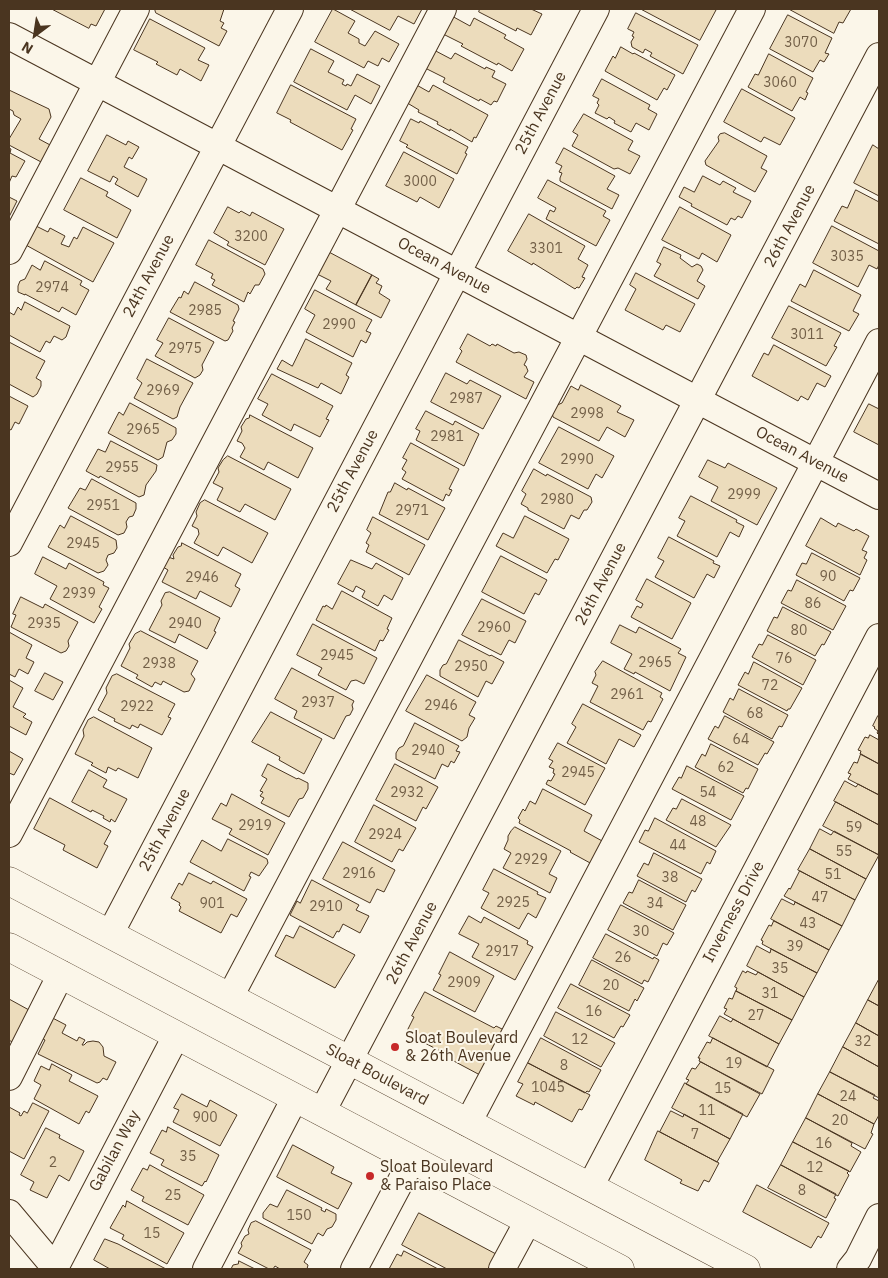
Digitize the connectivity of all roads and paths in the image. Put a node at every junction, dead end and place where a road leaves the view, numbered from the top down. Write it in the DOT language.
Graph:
graph roads {
  1 [pos="136,9"];
  2 [pos="290,9"];
  3 [pos="444,9"];
  4 [pos="596,9"];
  5 [pos="752,9"];
  6 [pos="9,36"];
  7 [pos="879,56"];
  8 [pos="97,83"];
  9 [pos="218,146"];
  10 [pos="338,210"];
  11 [pos="9,251"];
  12 [pos="458,273"];
  13 [pos="578,337"];
  14 [pos="879,342"];
  15 [pos="698,400"];
  16 [pos="816,462"];
  17 [pos="879,496"];
  18 [pos="9,543"];
  19 [pos="879,637"];
  20 [pos="9,834"];
  21 [pos="9,881"];
  22 [pos="110,934"];
  23 [pos="9,947"];
  24 [pos="61,974"];
  25 [pos="230,997"];
  26 [pos="176,1036"];
  27 [pos="350,1060"];
  28 [pos="9,1077"];
  29 [pos="295,1098"];
  30 [pos="322,1112"];
  31 [pos="468,1123"];
  32 [pos="412,1160"];
  33 [pos="590,1187"];
  34 [pos="9,1214"];
  35 [pos="879,1218"];
  36 [pos="528,1221"];
  37 [pos="55,1268"];
  38 [pos="206,1269"];
  39 [pos="354,1269"];
  40 [pos="502,1269"];
  41 [pos="620,1269"];
  42 [pos="746,1269"];
  43 [pos="850,1269"];
  1 -- 8 [label="street"];
  2 -- 9 [label="street, 24th Avenue"];
  3 -- 10 [label="street"];
  4 -- 12 [label="street, 25th Avenue"];
  5 -- 13 [label="street"];
  6 -- 8 [label="street, Ocean Avenue"];
  7 -- 15 [label="street, 26th Avenue"];
  8 -- 9 [label="street, Ocean Avenue"];
  8 -- 11 [label="street"];
  9 -- 10 [label="street, Ocean Avenue"];
  9 -- 18 [label="street, 24th Avenue"];
  10 -- 12 [label="street, Ocean Avenue"];
  10 -- 20 [label="street"];
  12 -- 13 [label="street, Ocean Avenue"];
  12 -- 22 [label="street, 25th Avenue"];
  13 -- 15 [label="street, Ocean Avenue"];
  13 -- 25 [label="street"];
  14 -- 16 [label="street"];
  15 -- 16 [label="street, Ocean Avenue"];
  15 -- 27 [label="street, 26th Avenue"];
  16 -- 17 [label="street, Ocean Avenue"];
  16 -- 31 [label="street"];
  19 -- 33 [label="street, Inverness Drive"];
  21 -- 22 [label="main road, Sloat Boulevard"];
  22 -- 25 [label="main road, Sloat Boulevard"];
  23 -- 24 [label="main road"];
  24 -- 26 [label="main road"];
  24 -- 28 [label="street"];
  25 -- 27 [label="main road, Sloat Boulevard"];
  26 -- 29 [label="main road"];
  26 -- 37 [label="street, Gabilan Way"];
  27 -- 30 [label="street, 26th Avenue"];
  27 -- 31 [label="main road, Sloat Boulevard"];
  29 -- 30 [label="main road"];
  29 -- 38 [label="street"];
  30 -- 32 [label="main road"];
  31 -- 33 [label="main road, Sloat Boulevard"];
  32 -- 36 [label="main road"];
  32 -- 39 [label="street"];
  33 -- 42 [label="main road, Sloat Boulevard"];
  34 -- 37 [label="street"];
  35 -- 43 [label="street"];
  36 -- 40 [label="street"];
  36 -- 41 [label="main road"];
}
